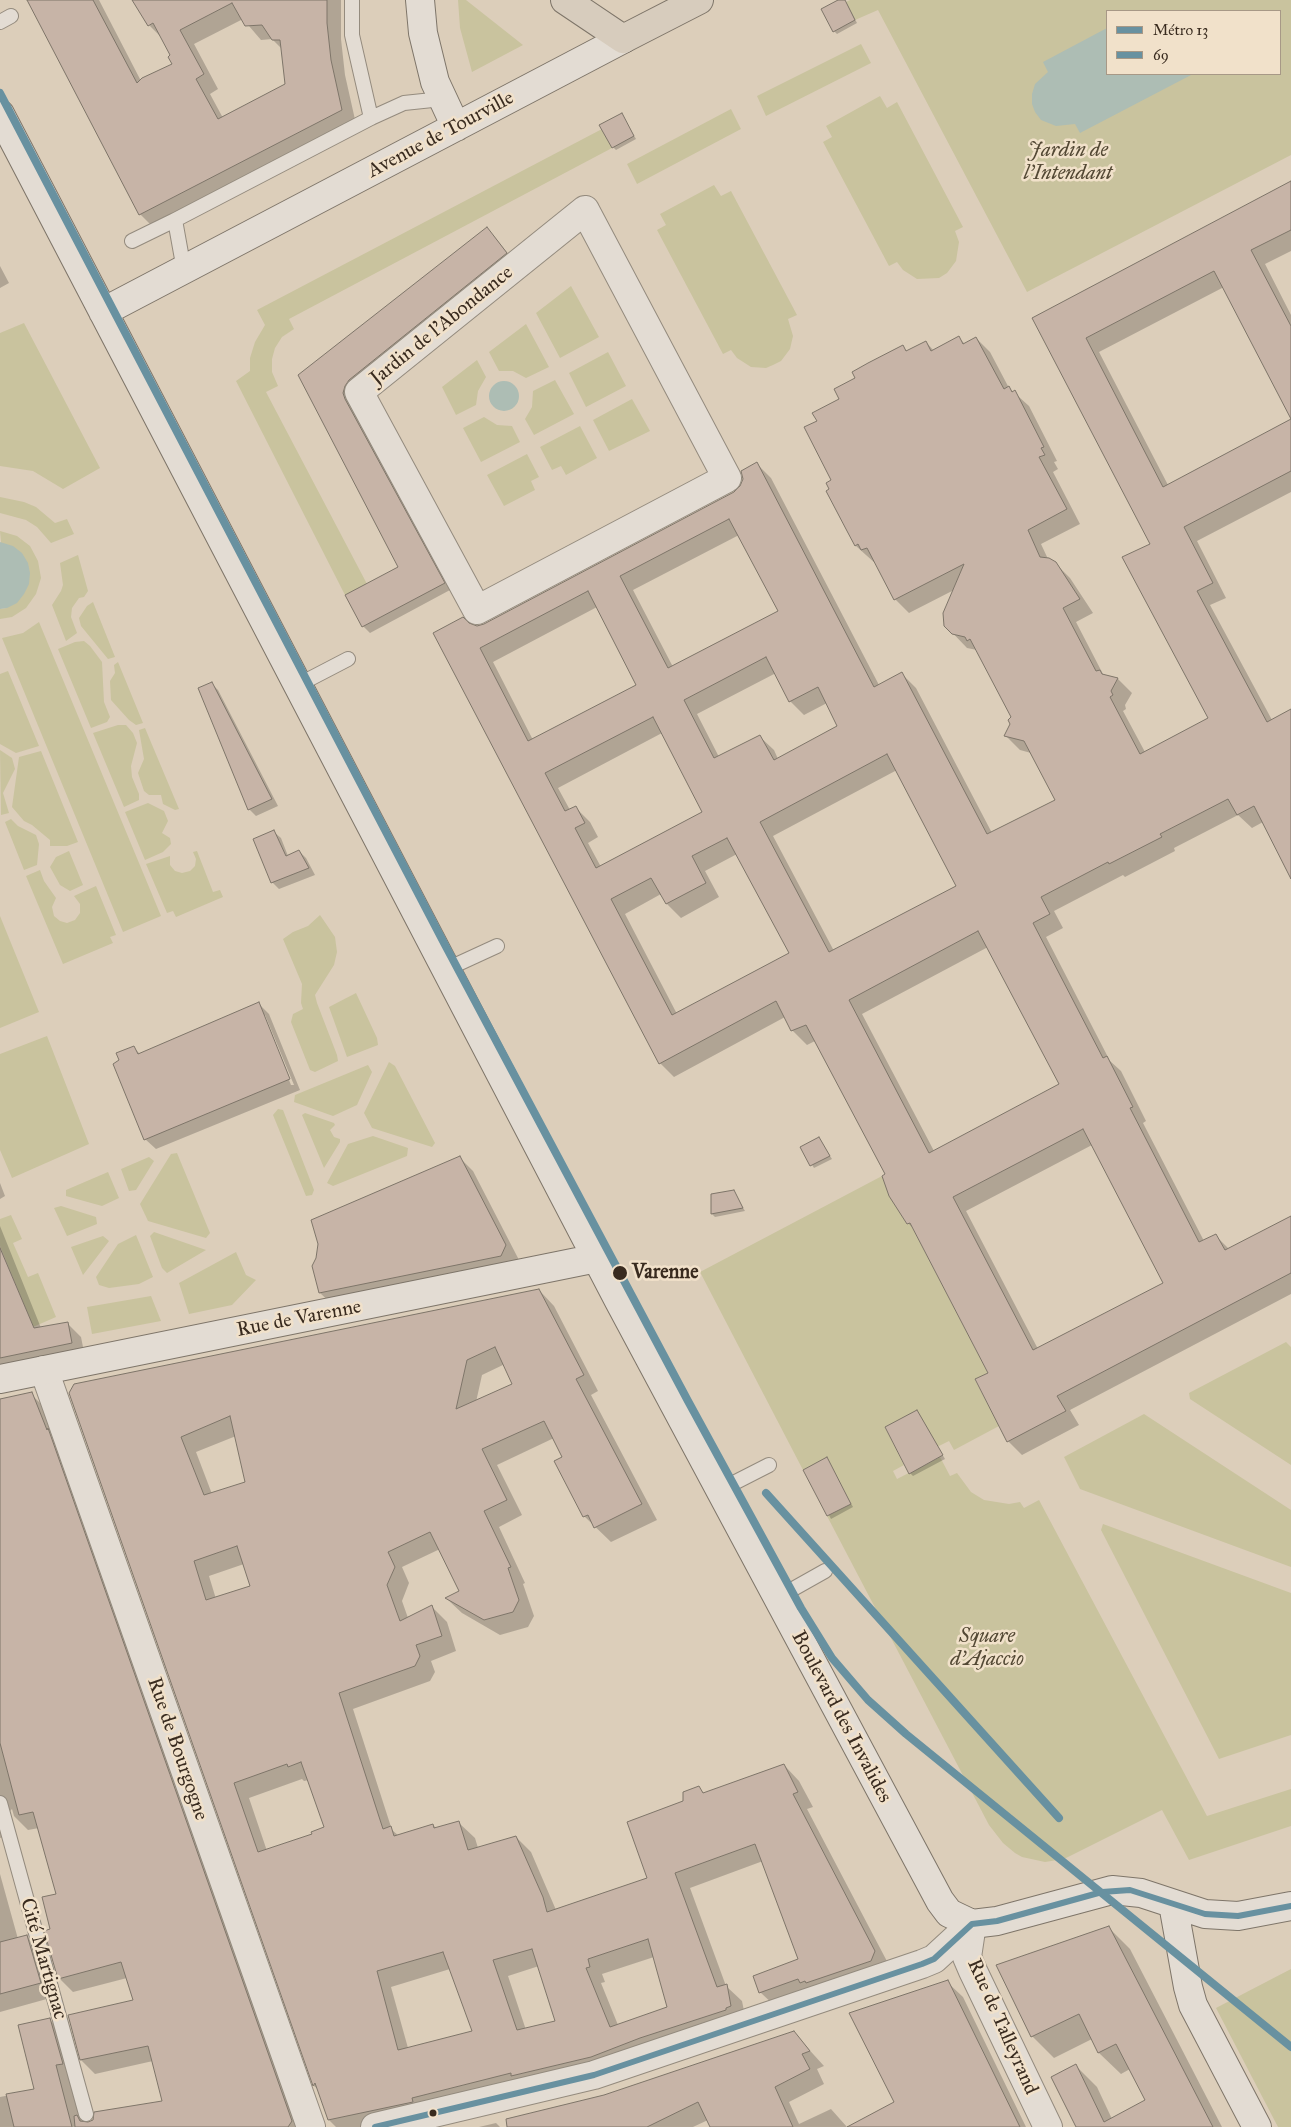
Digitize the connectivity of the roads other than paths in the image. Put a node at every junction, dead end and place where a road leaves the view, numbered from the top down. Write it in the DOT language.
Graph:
graph roads {
  1 [pos="352,0"];
  2 [pos="420,0"];
  3 [pos="565,0"];
  4 [pos="699,0"];
  5 [pos="624,39"];
  6 [pos="442,100"];
  7 [pos="0,114"];
  8 [pos="371,118"];
  9 [pos="456,127"];
  10 [pos="175,220"];
  11 [pos="132,241"];
  12 [pos="184,270"];
  13 [pos="103,312"];
  14 [pos="728,478"];
  15 [pos="348,659"];
  16 [pos="298,685"];
  17 [pos="498,946"];
  18 [pos="447,969"];
  19 [pos="597,1258"];
  20 [pos="44,1370"];
  21 [pos="0,1379"];
  22 [pos="769,1465"];
  23 [pos="720,1490"];
  24 [pos="825,1571"];
  25 [pos="777,1598"];
  26 [pos="0,1803"];
  27 [pos="1173,1904"];
  28 [pos="1291,1906"];
  29 [pos="972,1924"];
  30 [pos="86,2114"];
  31 [pos="311,2127"];
  32 [pos="375,2127"];
  33 [pos="1048,2127"];
  34 [pos="1257,2127"];
  1 -- 8 [label="lane"];
  2 -- 6 [label="street"];
  3 -- 5 [label="main road"];
  4 -- 5 [label="main road, Avenue de Tourville"];
  5 -- 9 [label="street, Avenue de Tourville"];
  6 -- 8 [label="lane, Avenue de Tourville"];
  6 -- 9 [label="street"];
  7 -- 13 [label="street, Boulevard des Invalides"];
  8 -- 10 [label="lane, Avenue de Tourville"];
  9 -- 12 [label="street, Avenue de Tourville"];
  10 -- 11 [label="lane, Avenue de Tourville"];
  10 -- 12 [label="lane"];
  12 -- 13 [label="street, Avenue de Tourville"];
  13 -- 16 [label="street, Boulevard des Invalides"];
  14 -- 14 [label="street, Jardin de l'Abondance"];
  15 -- 16 [label="lane"];
  16 -- 18 [label="street, Boulevard des Invalides"];
  17 -- 18 [label="lane"];
  18 -- 19 [label="street, Boulevard des Invalides"];
  19 -- 20 [label="street, Rue de Varenne"];
  19 -- 23 [label="street, Boulevard des Invalides"];
  20 -- 21 [label="street, Rue de Varenne"];
  20 -- 31 [label="street, Rue de Bourgogne"];
  22 -- 23 [label="lane"];
  23 -- 25 [label="street, Boulevard des Invalides"];
  24 -- 25 [label="lane"];
  25 -- 29 [label="street, Boulevard des Invalides"];
  26 -- 30 [label="lane, Cité Martignac"];
  27 -- 28 [label="street"];
  27 -- 29 [label="street"];
  27 -- 34 [label="street"];
  29 -- 32 [label="street"];
  29 -- 33 [label="street, Rue de Talleyrand"];
}
